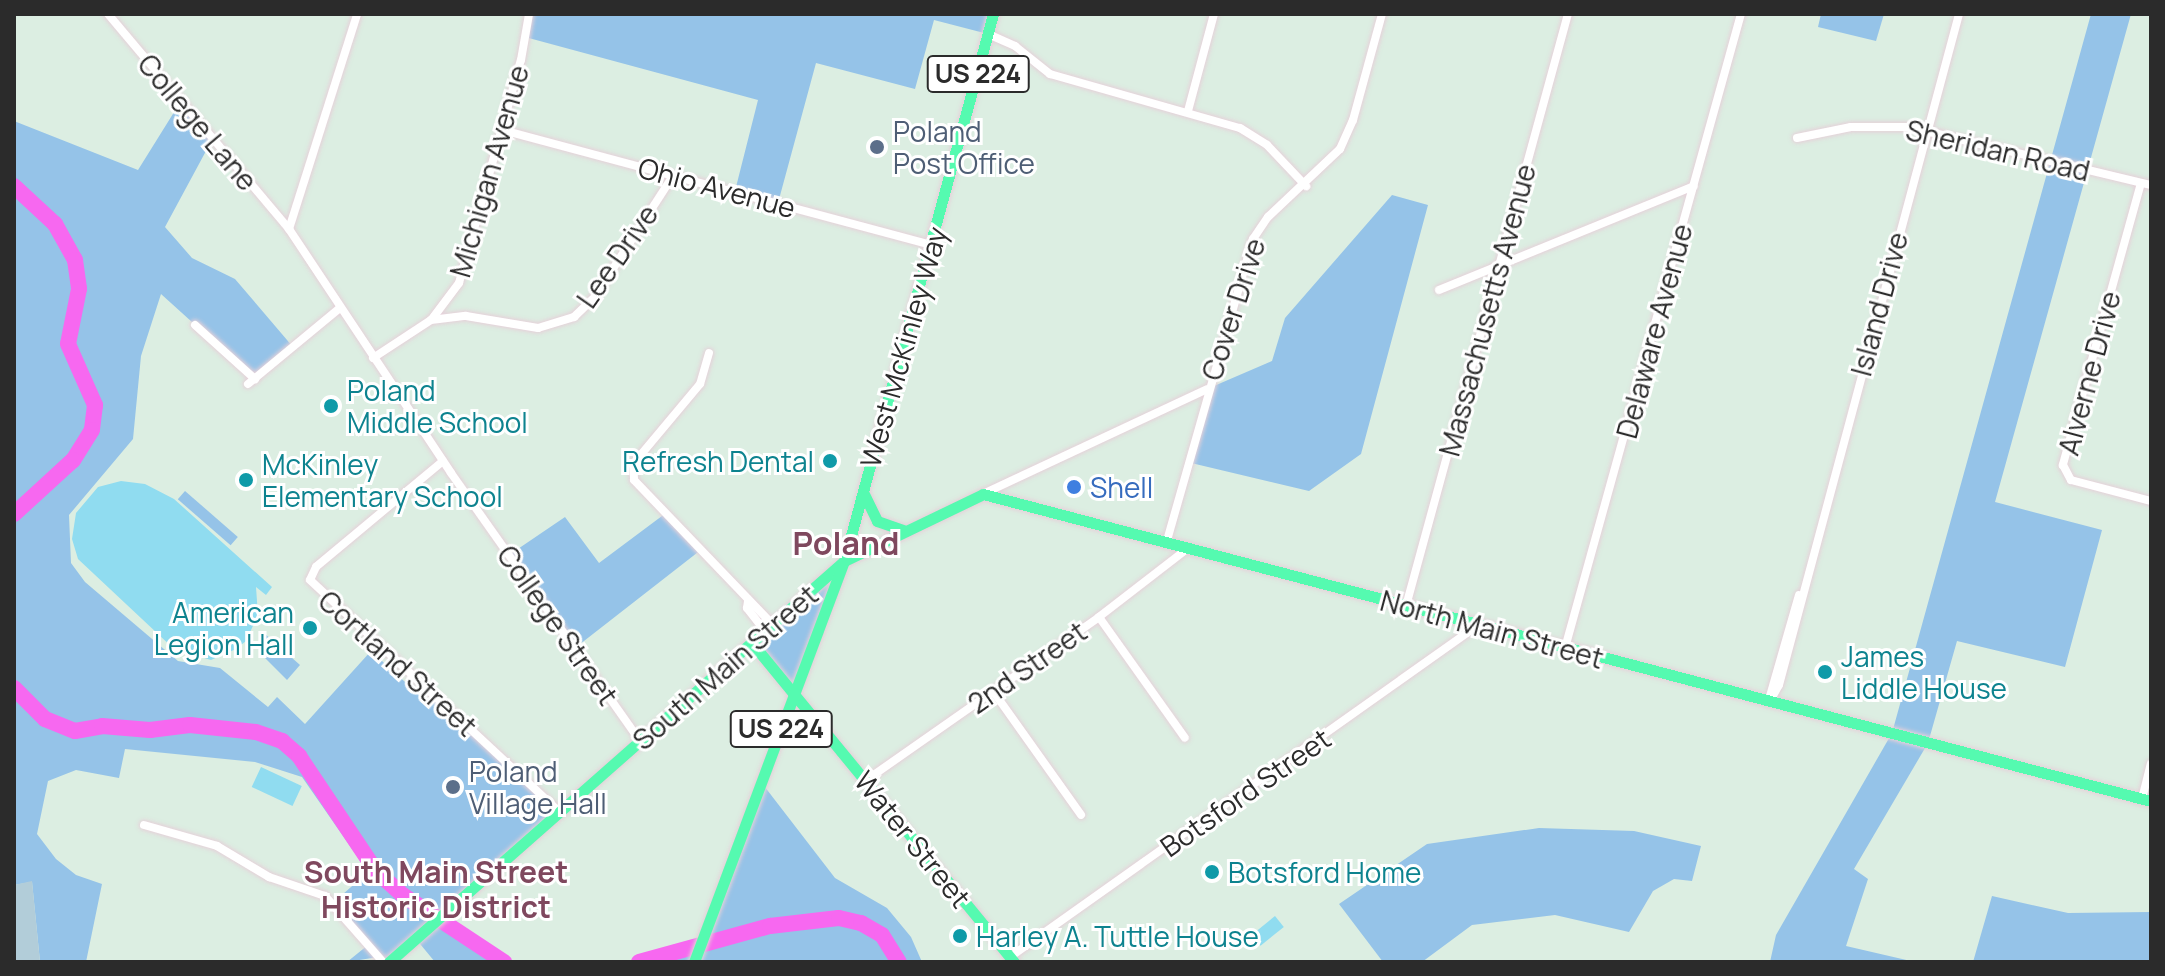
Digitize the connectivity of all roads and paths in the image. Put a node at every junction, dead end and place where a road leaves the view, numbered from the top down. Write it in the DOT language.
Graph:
graph roads {
  1 [pos="108,14"];
  2 [pos="357,14"];
  3 [pos="529,14"];
  4 [pos="993,14"];
  5 [pos="1214,14"];
  6 [pos="1382,14"];
  7 [pos="1568,14"];
  8 [pos="1741,14"];
  9 [pos="1959,14"];
  10 [pos="988,34"];
  11 [pos="1188,111"];
  12 [pos="502,130"];
  13 [pos="1927,131"];
  14 [pos="1797,138"];
  15 [pos="673,176"];
  16 [pos="2146,184"];
  17 [pos="1306,186"];
  18 [pos="1694,186"];
  19 [pos="289,229"];
  20 [pos="932,245"];
  21 [pos="1500,265"];
  22 [pos="1439,290"];
  23 [pos="340,308"];
  24 [pos="431,320"];
  25 [pos="195,325"];
  26 [pos="709,353"];
  27 [pos="373,358"];
  28 [pos="1207,389"];
  29 [pos="443,461"];
  30 [pos="863,491"];
  31 [pos="983,494"];
  32 [pos="2151,501"];
  33 [pos="903,530"];
  34 [pos="1166,544"];
  35 [pos="1187,549"];
  36 [pos="844,561"];
  37 [pos="1406,606"];
  38 [pos="1099,617"];
  39 [pos="1478,625"];
  40 [pos="769,628"];
  41 [pos="752,643"];
  42 [pos="1565,648"];
  43 [pos="993,691"];
  44 [pos="794,694"];
  45 [pos="1770,701"];
  46 [pos="1185,738"];
  47 [pos="640,741"];
  48 [pos="2151,764"];
  49 [pos="865,781"];
  50 [pos="2146,800"];
  51 [pos="560,812"];
  52 [pos="1081,815"];
  53 [pos="144,825"];
  54 [pos="1012,960"];
  55 [pos="386,962"];
  56 [pos="694,962"];
  1 -- 19 [label="street, College Lane"];
  2 -- 19 [label="street"];
  3 -- 12 [label="street, Michigan Avenue"];
  4 -- 10 [label="main road, US 224"];
  5 -- 11 [label="street"];
  6 -- 17 [label="street, Cover Drive"];
  7 -- 21 [label="street, Massachusetts Avenue"];
  8 -- 18 [label="street, Delaware Avenue"];
  9 -- 13 [label="street, Island Drive"];
  10 -- 11 [label="street"];
  10 -- 20 [label="main road, West McKinley Way / US 224"];
  11 -- 17 [label="street"];
  12 -- 15 [label="street, Ohio Avenue"];
  12 -- 24 [label="street, Michigan Avenue"];
  13 -- 14 [label="street, Sheridan Road"];
  13 -- 16 [label="street, Sheridan Road"];
  13 -- 45 [label="street, Island Drive"];
  15 -- 20 [label="street, Ohio Avenue"];
  15 -- 24 [label="street, Lee Drive"];
  16 -- 32 [label="street, Alverne Drive"];
  17 -- 28 [label="street, Cover Drive"];
  18 -- 21 [label="street"];
  18 -- 42 [label="street, Delaware Avenue"];
  19 -- 23 [label="street, College Street"];
  20 -- 30 [label="main road, West McKinley Way / US 224"];
  21 -- 22 [label="street"];
  21 -- 37 [label="street, Massachusetts Avenue"];
  23 -- 25 [label="street"];
  23 -- 27 [label="street, College Street"];
  24 -- 27 [label="street, Lee Drive"];
  26 -- 40 [label="street"];
  27 -- 29 [label="street, College Street"];
  28 -- 31 [label="street"];
  28 -- 34 [label="street, Cover Drive"];
  29 -- 47 [label="street, College Street"];
  29 -- 51 [label="street, Cortland Street"];
  30 -- 33 [label="main road"];
  30 -- 36 [label="main road, West McKinley Way / US 224"];
  31 -- 33 [label="main road"];
  31 -- 34 [label="main road, North Main Street"];
  33 -- 36 [label="main road"];
  34 -- 35 [label="main road, North Main Street"];
  35 -- 37 [label="main road, North Main Street"];
  35 -- 38 [label="street, 2nd Street"];
  36 -- 40 [label="main road, South Main Street"];
  36 -- 44 [label="main road, US 224"];
  37 -- 39 [label="main road, North Main Street"];
  38 -- 43 [label="street, 2nd Street"];
  38 -- 46 [label="street"];
  39 -- 42 [label="main road, North Main Street"];
  39 -- 54 [label="street, Botsford Street"];
  40 -- 41 [label="main road, South Main Street"];
  41 -- 44 [label="main road, Water Street"];
  41 -- 47 [label="main road, South Main Street"];
  42 -- 45 [label="main road, North Main Street"];
  43 -- 49 [label="street, 2nd Street"];
  43 -- 52 [label="street"];
  44 -- 49 [label="main road, Water Street"];
  44 -- 56 [label="main road, US 224"];
  45 -- 50 [label="main road, North Main Street"];
  47 -- 51 [label="main road, South Main Street"];
  48 -- 50 [label="street"];
  49 -- 54 [label="main road, Water Street"];
  51 -- 55 [label="main road, South Main Street"];
  53 -- 55 [label="street"];
}
